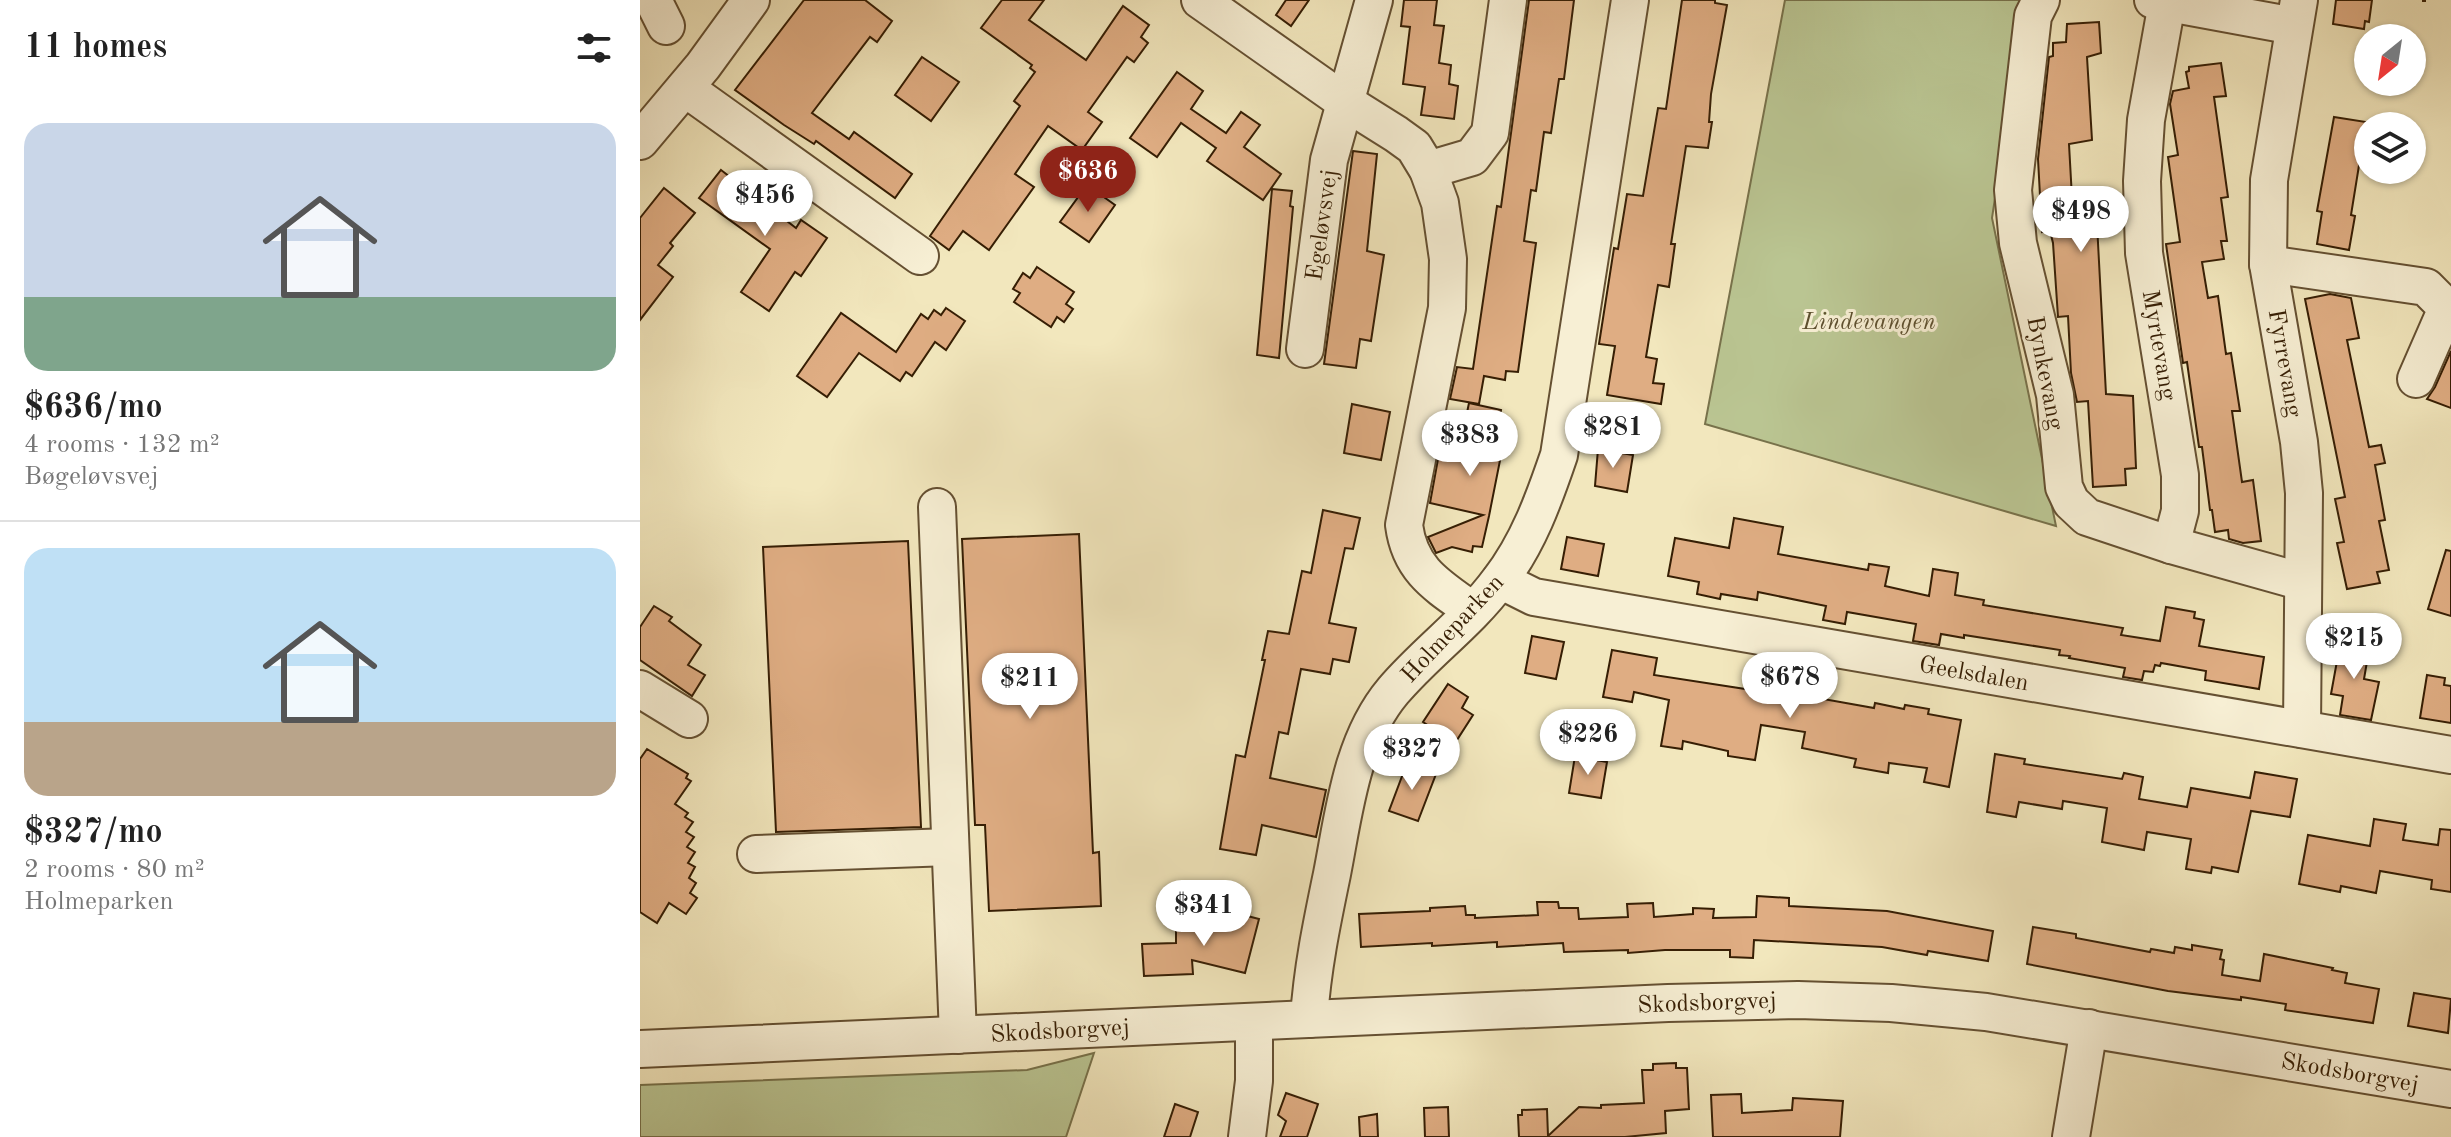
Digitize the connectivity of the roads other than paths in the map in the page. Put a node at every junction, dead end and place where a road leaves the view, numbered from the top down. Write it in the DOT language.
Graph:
graph roads {
  1 [pos="751,0"];
  2 [pos="1200,0"];
  3 [pos="1374,0"];
  4 [pos="1508,0"];
  5 [pos="1630,0"];
  6 [pos="2041,0"];
  7 [pos="2160,1"];
  8 [pos="2297,13"];
  9 [pos="685,88"];
  10 [pos="1345,102"];
  11 [pos="640,141"];
  12 [pos="1428,170"];
  13 [pos="920,256"];
  14 [pos="2268,264"];
  15 [pos="1305,349"];
  16 [pos="2416,379"];
  17 [pos="937,507"];
  18 [pos="2171,545"];
  19 [pos="1500,580"];
  20 [pos="2303,582"];
  21 [pos="1473,611"];
  22 [pos="640,689"];
  23 [pos="689,719"];
  24 [pos="2302,729"];
  25 [pos="2451,755"];
  26 [pos="950,847"];
  27 [pos="756,854"];
  28 [pos="1309,1019"];
  29 [pos="1254,1022"];
  30 [pos="2089,1028"];
  31 [pos="958,1035"];
  32 [pos="640,1049"];
  33 [pos="2451,1089"];
  34 [pos="1247,1137"];
  35 [pos="2071,1137"];
  1 -- 9 [label="street"];
  2 -- 10 [label="street"];
  3 -- 10 [label="street, Egeløvsvej"];
  4 -- 12 [label="street"];
  5 -- 19 [label="street, Holmeparken"];
  6 -- 18 [label="street, Bynkevang"];
  7 -- 8 [label="street"];
  7 -- 18 [label="street, Myrtevang"];
  8 -- 14 [label="street, Fyrrevang"];
  9 -- 11 [label="street"];
  9 -- 13 [label="street"];
  10 -- 12 [label="street"];
  10 -- 15 [label="street, Egeløvsvej"];
  12 -- 21 [label="street"];
  14 -- 16 [label="street"];
  14 -- 20 [label="street, Fyrrevang"];
  17 -- 26 [label="street, Skodsborgvej"];
  18 -- 20 [label="street, Bynkevang"];
  19 -- 21 [label="street, Holmeparken"];
  19 -- 24 [label="street, Geelsdalen"];
  20 -- 24 [label="street, Fyrrevang"];
  21 -- 28 [label="street, Holmeparken"];
  22 -- 23 [label="street"];
  24 -- 25 [label="street, Geelsdalen"];
  26 -- 27 [label="street"];
  26 -- 31 [label="street, Skodsborgvej"];
  28 -- 29 [label="street, Skodsborgvej"];
  28 -- 30 [label="street, Skodsborgvej"];
  29 -- 31 [label="street, Skodsborgvej"];
  29 -- 34 [label="street"];
  30 -- 33 [label="street, Skodsborgvej"];
  30 -- 35 [label="street"];
  31 -- 32 [label="street, Skodsborgvej"];
}
